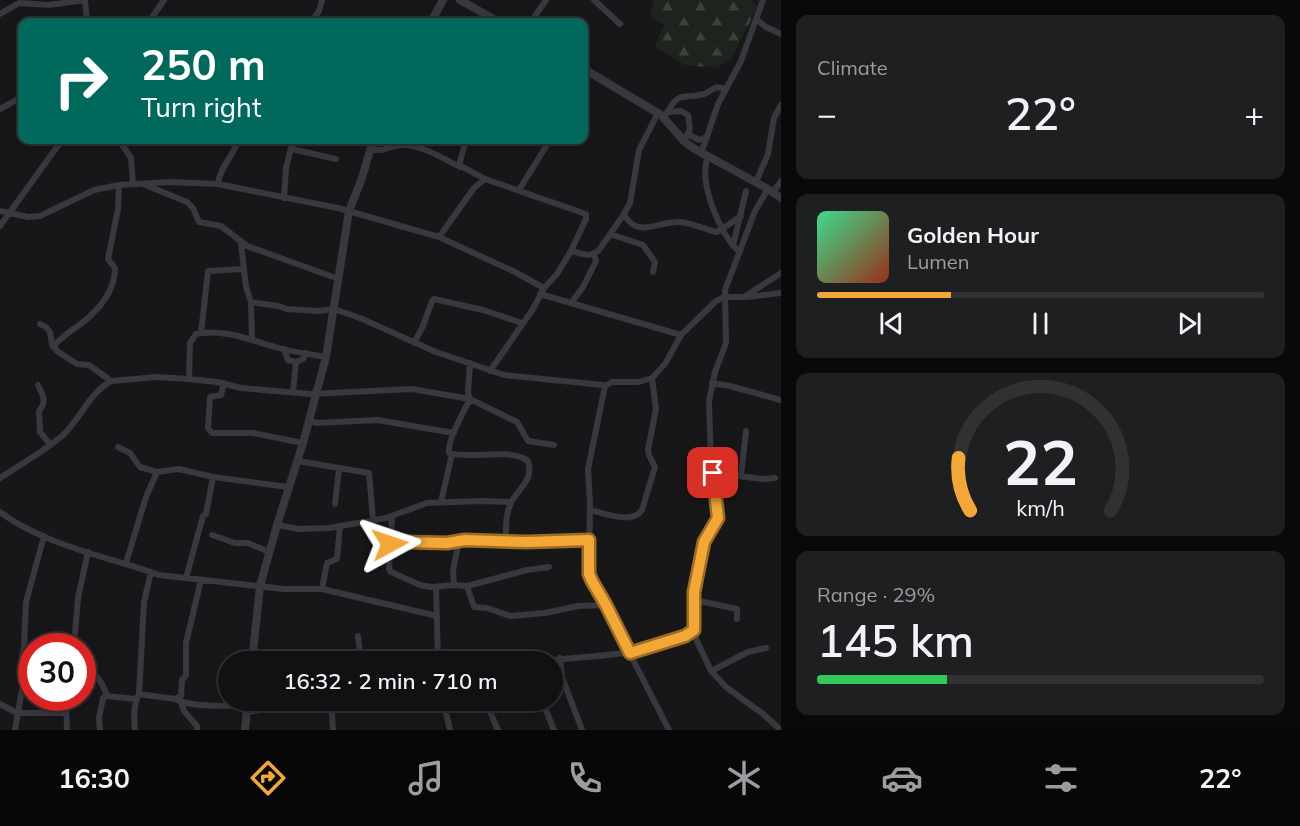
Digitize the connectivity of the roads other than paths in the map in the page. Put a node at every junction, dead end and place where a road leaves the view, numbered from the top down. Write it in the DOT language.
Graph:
graph roads {
  1 [pos="85,0"];
  2 [pos="164,0"];
  3 [pos="322,0"];
  4 [pos="443,0"];
  5 [pos="460,0"];
  6 [pos="546,0"];
  7 [pos="594,0"];
  8 [pos="763,0"];
  9 [pos="0,14"];
  10 [pos="87,18"];
  11 [pos="152,18"];
  12 [pos="314,18"];
  13 [pos="432,18"];
  14 [pos="492,18"];
  15 [pos="534,18"];
  16 [pos="756,19"];
  17 [pos="621,24"];
  18 [pos="781,34"];
  19 [pos="588,74"];
  20 [pos="725,89"];
  21 [pos="18,99"];
  22 [pos="781,105"];
  23 [pos="0,109"];
  24 [pos="663,114"];
  25 [pos="708,136"];
  26 [pos="686,138"];
  27 [pos="59,144"];
  28 [pos="122,144"];
  29 [pos="237,144"];
  30 [pos="293,144"];
  31 [pos="372,144"];
  32 [pos="465,144"];
  33 [pos="548,144"];
  34 [pos="292,149"];
  35 [pos="370,149"];
  36 [pos="704,155"];
  37 [pos="336,159"];
  38 [pos="460,167"];
  39 [pos="485,179"];
  40 [pos="781,181"];
  41 [pos="756,182"];
  42 [pos="135,183"];
  43 [pos="119,184"];
  44 [pos="218,184"];
  45 [pos="519,190"];
  46 [pos="770,190"];
  47 [pos="746,191"];
  48 [pos="284,198"];
  49 [pos="781,198"];
  50 [pos="0,211"];
  51 [pos="349,211"];
  52 [pos="10,213"];
  53 [pos="624,214"];
  54 [pos="741,216"];
  55 [pos="0,226"];
  56 [pos="722,230"];
  57 [pos="610,234"];
  58 [pos="439,237"];
  59 [pos="241,243"];
  60 [pos="733,246"];
  61 [pos="571,251"];
  62 [pos="740,252"];
  63 [pos="594,254"];
  64 [pos="243,269"];
  65 [pos="653,272"];
  66 [pos="781,273"];
  67 [pos="339,279"];
  68 [pos="542,291"];
  69 [pos="781,293"];
  70 [pos="724,297"];
  71 [pos="744,297"];
  72 [pos="251,302"];
  73 [pos="571,303"];
  74 [pos="334,309"];
  75 [pos="522,323"];
  76 [pos="40,324"];
  77 [pos="201,333"];
  78 [pos="681,335"];
  79 [pos="252,340"];
  80 [pos="414,343"];
  81 [pos="53,347"];
  82 [pos="284,349"];
  83 [pos="306,354"];
  84 [pos="326,357"];
  85 [pos="296,363"];
  86 [pos="470,363"];
  87 [pos="490,371"];
  88 [pos="652,378"];
  89 [pos="189,379"];
  90 [pos="111,381"];
  91 [pos="224,383"];
  92 [pos="712,383"];
  93 [pos="38,385"];
  94 [pos="605,386"];
  95 [pos="293,392"];
  96 [pos="316,393"];
  97 [pos="470,399"];
  98 [pos="781,400"];
  99 [pos="309,421"];
  100 [pos="746,431"];
  101 [pos="454,433"];
  102 [pos="303,443"];
  103 [pos="50,444"];
  104 [pos="554,445"];
  105 [pos="118,447"];
  106 [pos="452,454"];
  107 [pos="298,461"];
  108 [pos="339,469"];
  109 [pos="157,472"];
  110 [pos="713,473"];
  111 [pos="741,475"];
  112 [pos="213,477"];
  113 [pos="0,478"];
  114 [pos="775,478"];
  115 [pos="288,487"];
  116 [pos="441,502"];
  117 [pos="511,502"];
  118 [pos="335,504"];
  119 [pos="590,510"];
  120 [pos="0,512"];
  121 [pos="392,516"];
  122 [pos="373,520"];
  123 [pos="277,525"];
  124 [pos="340,526"];
  125 [pos="212,535"];
  126 [pos="44,536"];
  127 [pos="589,540"];
  128 [pos="506,541"];
  129 [pos="459,542"];
  130 [pos="390,544"];
  131 [pos="88,552"];
  132 [pos="269,552"];
  133 [pos="126,563"];
  134 [pos="549,567"];
  135 [pos="151,572"];
  136 [pos="186,578"];
  137 [pos="201,580"];
  138 [pos="454,585"];
  139 [pos="260,586"];
  140 [pos="467,586"];
  141 [pos="436,587"];
  142 [pos="322,589"];
  143 [pos="694,600"];
  144 [pos="606,605"];
  145 [pos="437,616"];
  146 [pos="737,620"];
  147 [pos="694,630"];
  148 [pos="75,633"];
  149 [pos="358,636"];
  150 [pos="765,648"];
  151 [pos="253,651"];
  152 [pos="360,651"];
  153 [pos="438,651"];
  154 [pos="630,653"];
  155 [pos="563,658"];
  156 [pos="711,671"];
  157 [pos="96,675"];
  158 [pos="563,680"];
  159 [pos="106,696"];
  160 [pos="138,697"];
  161 [pos="178,701"];
  162 [pos="0,704"];
  163 [pos="218,704"];
  164 [pos="247,711"];
  165 [pos="330,711"];
  166 [pos="446,711"];
  167 [pos="490,711"];
  168 [pos="546,711"];
  169 [pos="17,712"];
  170 [pos="46,712"];
  171 [pos="66,713"];
  172 [pos="15,730"];
  173 [pos="67,730"];
  174 [pos="100,730"];
  175 [pos="135,730"];
  176 [pos="197,730"];
  177 [pos="245,730"];
  178 [pos="333,730"];
  179 [pos="450,730"];
  180 [pos="498,730"];
  181 [pos="554,730"];
  182 [pos="582,730"];
  183 [pos="669,730"];
  184 [pos="781,730"];
  1 -- 9 [label="street"];
  1 -- 10 [label="street"];
  2 -- 11 [label="street"];
  3 -- 12 [label="street"];
  4 -- 13 [label="street"];
  5 -- 14 [label="street"];
  6 -- 15 [label="street"];
  7 -- 17 [label="street"];
  8 -- 16 [label="street"];
  16 -- 18 [label="street"];
  16 -- 20 [label="street"];
  19 -- 24 [label="street"];
  20 -- 24 [label="street"];
  20 -- 25 [label="street"];
  21 -- 23 [label="street"];
  22 -- 41 [label="street"];
  24 -- 26 [label="street"];
  24 -- 26 [label="street"];
  24 -- 53 [label="street"];
  25 -- 26 [label="street"];
  25 -- 36 [label="street"];
  26 -- 36 [label="street"];
  27 -- 52 [label="street"];
  28 -- 42 [label="street"];
  29 -- 44 [label="street"];
  30 -- 34 [label="street"];
  31 -- 35 [label="street"];
  32 -- 38 [label="street"];
  33 -- 45 [label="street"];
  34 -- 37 [label="street"];
  34 -- 48 [label="street"];
  35 -- 38 [label="street"];
  35 -- 51 [label="street"];
  36 -- 41 [label="street"];
  36 -- 56 [label="street"];
  38 -- 39 [label="street"];
  39 -- 45 [label="street"];
  39 -- 58 [label="street"];
  40 -- 46 [label="street"];
  41 -- 46 [label="street"];
  42 -- 43 [label="street"];
  42 -- 44 [label="street"];
  42 -- 59 [label="street"];
  43 -- 52 [label="street"];
  43 -- 81 [label="street"];
  44 -- 48 [label="street"];
  45 -- 61 [label="street"];
  46 -- 49 [label="street"];
  46 -- 62 [label="street"];
  47 -- 54 [label="street"];
  48 -- 51 [label="street"];
  50 -- 52 [label="street"];
  51 -- 58 [label="street"];
  51 -- 67 [label="street"];
  52 -- 55 [label="street"];
  53 -- 56 [label="street"];
  53 -- 57 [label="street"];
  54 -- 56 [label="street"];
  54 -- 60 [label="street"];
  56 -- 60 [label="street"];
  57 -- 63 [label="street"];
  57 -- 65 [label="street"];
  58 -- 68 [label="street"];
  59 -- 64 [label="street"];
  59 -- 67 [label="street"];
  60 -- 62 [label="street"];
  61 -- 63 [label="street"];
  61 -- 68 [label="street"];
  62 -- 70 [label="street"];
  63 -- 73 [label="street"];
  64 -- 72 [label="street"];
  64 -- 77 [label="street"];
  66 -- 71 [label="street"];
  67 -- 74 [label="street"];
  68 -- 73 [label="street"];
  68 -- 75 [label="street"];
  69 -- 71 [label="street"];
  70 -- 71 [label="street"];
  70 -- 78 [label="street"];
  70 -- 92 [label="street"];
  72 -- 74 [label="street"];
  72 -- 79 [label="street"];
  73 -- 78 [label="street"];
  74 -- 80 [label="street"];
  74 -- 84 [label="street"];
  75 -- 80 [label="street"];
  75 -- 87 [label="street"];
  76 -- 81 [label="street"];
  77 -- 79 [label="street"];
  77 -- 89 [label="street"];
  78 -- 88 [label="street"];
  79 -- 82 [label="street"];
  80 -- 86 [label="street"];
  81 -- 90 [label="street"];
  82 -- 83 [label="street"];
  82 -- 85 [label="street"];
  83 -- 84 [label="street"];
  83 -- 85 [label="street"];
  84 -- 96 [label="street"];
  85 -- 95 [label="street"];
  86 -- 87 [label="street"];
  86 -- 97 [label="street"];
  87 -- 94 [label="street"];
  88 -- 94 [label="street"];
  88 -- 119 [label="street"];
  89 -- 90 [label="street"];
  89 -- 91 [label="street"];
  90 -- 103 [label="street"];
  91 -- 95 [label="street"];
  91 -- 102 [label="street"];
  92 -- 98 [label="street"];
  92 -- 110 [label="street"];
  93 -- 103 [label="street"];
  94 -- 119 [label="street"];
  95 -- 96 [label="street"];
  96 -- 97 [label="street"];
  96 -- 99 [label="street"];
  97 -- 101 [label="street"];
  97 -- 104 [label="street"];
  99 -- 101 [label="street"];
  99 -- 102 [label="street"];
  100 -- 111 [label="street"];
  101 -- 106 [label="street"];
  102 -- 107 [label="street"];
  103 -- 113 [label="street"];
  105 -- 109 [label="street"];
  106 -- 116 [label="street"];
  106 -- 117 [label="street"];
  107 -- 108 [label="street"];
  107 -- 115 [label="street"];
  108 -- 118 [label="street"];
  108 -- 122 [label="street"];
  109 -- 112 [label="street"];
  109 -- 133 [label="street"];
  110 -- 111 [label="street"];
  110 -- 143 [label="street"];
  111 -- 114 [label="street"];
  112 -- 115 [label="street"];
  112 -- 136 [label="street"];
  115 -- 123 [label="street"];
  116 -- 117 [label="street"];
  116 -- 121 [label="street"];
  117 -- 128 [label="street"];
  119 -- 127 [label="street"];
  120 -- 126 [label="street"];
  121 -- 122 [label="street"];
  121 -- 130 [label="street"];
  122 -- 124 [label="street"];
  123 -- 124 [label="street"];
  123 -- 132 [label="street"];
  124 -- 142 [label="street"];
  125 -- 132 [label="street"];
  126 -- 131 [label="street"];
  126 -- 169 [label="street"];
  127 -- 128 [label="street"];
  127 -- 144 [label="street"];
  128 -- 129 [label="street"];
  129 -- 130 [label="street"];
  129 -- 138 [label="street"];
  130 -- 141 [label="street"];
  131 -- 133 [label="street"];
  131 -- 148 [label="street"];
  132 -- 139 [label="street"];
  133 -- 135 [label="street"];
  134 -- 140 [label="street"];
  135 -- 136 [label="street"];
  135 -- 160 [label="street"];
  136 -- 137 [label="street"];
  137 -- 139 [label="street"];
  137 -- 161 [label="street"];
  138 -- 140 [label="street"];
  138 -- 141 [label="street"];
  139 -- 142 [label="street"];
  139 -- 151 [label="street"];
  140 -- 144 [label="street"];
  141 -- 145 [label="street"];
  142 -- 145 [label="street"];
  143 -- 146 [label="street"];
  143 -- 147 [label="street"];
  144 -- 154 [label="street"];
  145 -- 153 [label="street"];
  147 -- 154 [label="street"];
  147 -- 156 [label="street"];
  149 -- 152 [label="street"];
  150 -- 156 [label="street"];
  154 -- 155 [label="street"];
  154 -- 183 [label="street"];
  156 -- 184 [label="street"];
  157 -- 159 [label="street"];
  158 -- 182 [label="street"];
  159 -- 160 [label="street"];
  159 -- 174 [label="street"];
  160 -- 161 [label="street"];
  160 -- 175 [label="street"];
  161 -- 163 [label="street"];
  161 -- 176 [label="street"];
  162 -- 169 [label="street"];
  164 -- 177 [label="street"];
  165 -- 178 [label="street"];
  166 -- 179 [label="street"];
  167 -- 180 [label="street"];
  168 -- 181 [label="street"];
  169 -- 170 [label="street"];
  169 -- 172 [label="street"];
  170 -- 171 [label="street"];
  171 -- 173 [label="street"];
}
